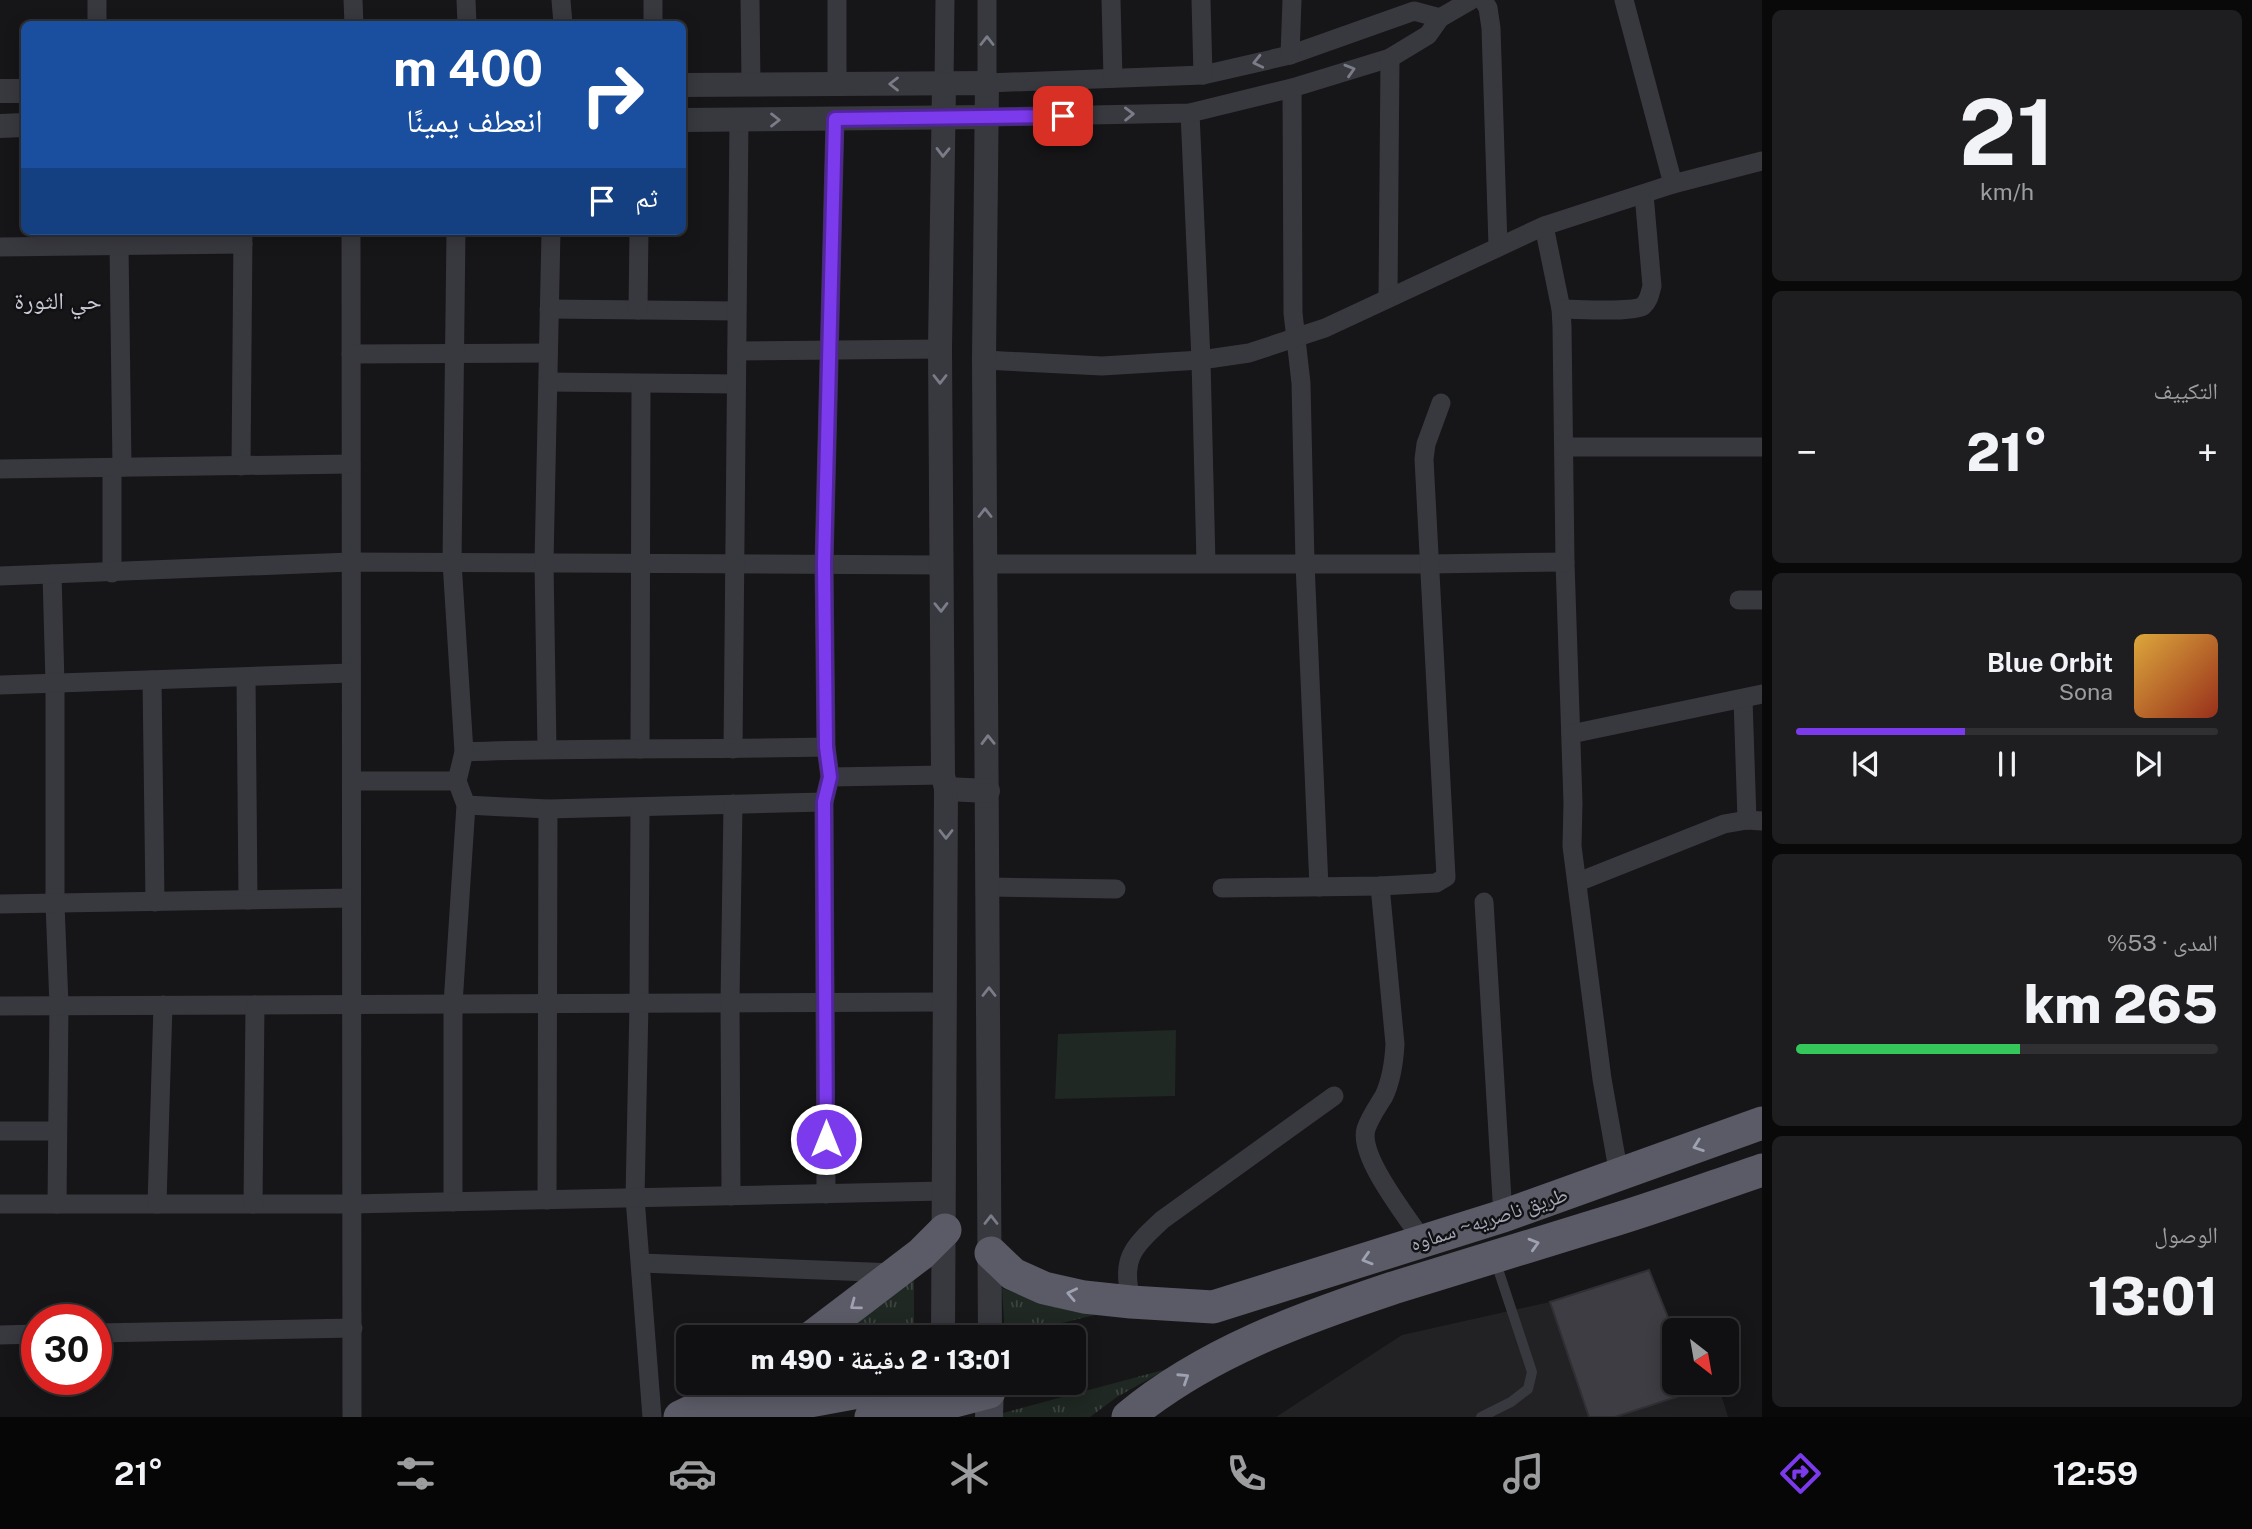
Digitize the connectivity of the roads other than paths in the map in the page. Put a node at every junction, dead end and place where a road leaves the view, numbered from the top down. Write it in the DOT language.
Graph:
graph roads {
  1 [pos="97,0"];
  2 [pos="353,0"];
  3 [pos="466,0"];
  4 [pos="561,0"];
  5 [pos="653,0"];
  6 [pos="750,0"];
  7 [pos="837,0"];
  8 [pos="945,0"];
  9 [pos="987,0"];
  10 [pos="1111,0"];
  11 [pos="1201,0"];
  12 [pos="1292,0"];
  13 [pos="1392,0"];
  14 [pos="1471,0"];
  15 [pos="1483,0"];
  16 [pos="1624,0"];
  17 [pos="1440,18"];
  18 [pos="97,21"];
  19 [pos="354,21"];
  20 [pos="467,21"];
  21 [pos="562,21"];
  22 [pos="653,21"];
  23 [pos="1391,21"];
  24 [pos="1290,55"];
  25 [pos="1390,58"];
  26 [pos="1203,75"];
  27 [pos="1113,78"];
  28 [pos="944,83"];
  29 [pos="987,83"];
  30 [pos="751,84"];
  31 [pos="836,84"];
  32 [pos="686,85"];
  33 [pos="1292,88"];
  34 [pos="0,91"];
  35 [pos="21,91"];
  36 [pos="1190,113"];
  37 [pos="987,117"];
  38 [pos="835,119"];
  39 [pos="944,119"];
  40 [pos="686,120"];
  41 [pos="739,120"];
  42 [pos="0,125"];
  43 [pos="21,125"];
  44 [pos="1762,166"];
  45 [pos="1673,184"];
  46 [pos="1643,194"];
  47 [pos="1544,226"];
  48 [pos="351,235"];
  49 [pos="456,235"];
  50 [pos="551,235"];
  51 [pos="639,235"];
  52 [pos="243,237"];
  53 [pos="120,246"];
  54 [pos="1498,246"];
  55 [pos="0,247"];
  56 [pos="1388,298"];
  57 [pos="549,309"];
  58 [pos="1561,309"];
  59 [pos="638,310"];
  60 [pos="737,311"];
  61 [pos="1295,338"];
  62 [pos="940,349"];
  63 [pos="829,350"];
  64 [pos="737,351"];
  65 [pos="548,353"];
  66 [pos="351,354"];
  67 [pos="454,354"];
  68 [pos="985,360"];
  69 [pos="1201,360"];
  70 [pos="548,382"];
  71 [pos="641,384"];
  72 [pos="736,384"];
  73 [pos="1441,403"];
  74 [pos="1564,447"];
  75 [pos="1762,447"];
  76 [pos="351,464"];
  77 [pos="241,466"];
  78 [pos="117,468"];
  79 [pos="0,469"];
  80 [pos="351,562"];
  81 [pos="452,562"];
  82 [pos="1565,562"];
  83 [pos="544,563"];
  84 [pos="642,563"];
  85 [pos="1206,563"];
  86 [pos="1306,563"];
  87 [pos="735,564"];
  88 [pos="824,564"];
  89 [pos="985,564"];
  90 [pos="1430,564"];
  91 [pos="941,565"];
  92 [pos="112,573"];
  93 [pos="52,575"];
  94 [pos="0,576"];
  95 [pos="1739,600"];
  96 [pos="1762,600"];
  97 [pos="351,673"];
  98 [pos="246,677"];
  99 [pos="152,680"];
  100 [pos="55,684"];
  101 [pos="0,685"];
  102 [pos="1762,694"];
  103 [pos="1743,699"];
  104 [pos="1571,734"];
  105 [pos="826,747"];
  106 [pos="547,748"];
  107 [pos="640,749"];
  108 [pos="733,749"];
  109 [pos="464,752"];
  110 [pos="830,777"];
  111 [pos="352,781"];
  112 [pos="457,781"];
  113 [pos="945,782"];
  114 [pos="988,791"];
  115 [pos="824,802"];
  116 [pos="466,804"];
  117 [pos="733,804"];
  118 [pos="640,807"];
  119 [pos="548,809"];
  120 [pos="1755,821"];
  121 [pos="1578,882"];
  122 [pos="1380,886"];
  123 [pos="989,887"];
  124 [pos="1319,887"];
  125 [pos="1222,888"];
  126 [pos="1116,889"];
  127 [pos="351,898"];
  128 [pos="248,900"];
  129 [pos="155,902"];
  130 [pos="1484,902"];
  131 [pos="0,904"];
  132 [pos="55,904"];
  133 [pos="730,1002"];
  134 [pos="826,1002"];
  135 [pos="945,1002"];
  136 [pos="547,1003"];
  137 [pos="639,1003"];
  138 [pos="351,1004"];
  139 [pos="453,1004"];
  140 [pos="59,1005"];
  141 [pos="163,1005"];
  142 [pos="255,1005"];
  143 [pos="0,1006"];
  144 [pos="1334,1096"];
  145 [pos="1762,1123"];
  146 [pos="0,1131"];
  147 [pos="57,1131"];
  148 [pos="1762,1170"];
  149 [pos="1606,1180"];
  150 [pos="944,1191"];
  151 [pos="826,1194"];
  152 [pos="731,1196"];
  153 [pos="635,1198"];
  154 [pos="547,1200"];
  155 [pos="453,1202"];
  156 [pos="0,1204"];
  157 [pos="57,1204"];
  158 [pos="157,1204"];
  159 [pos="253,1204"];
  160 [pos="352,1204"];
  161 [pos="1503,1216"];
  162 [pos="1604,1224"];
  163 [pos="945,1230"];
  164 [pos="1423,1241"];
  165 [pos="991,1253"];
  166 [pos="1493,1256"];
  167 [pos="641,1263"];
  168 [pos="897,1273"];
  169 [pos="1131,1302"];
  170 [pos="828,1325"];
  171 [pos="943,1325"];
  172 [pos="990,1325"];
  173 [pos="353,1328"];
  174 [pos="112,1333"];
  175 [pos="21,1334"];
  176 [pos="0,1335"];
  177 [pos="724,1395"];
  178 [pos="842,1395"];
  179 [pos="989,1397"];
  180 [pos="943,1401"];
  181 [pos="352,1417"];
  182 [pos="652,1417"];
  183 [pos="680,1417"];
  184 [pos="723,1417"];
  185 [pos="871,1417"];
  186 [pos="1128,1417"];
  187 [pos="1481,1417"];
  1 -- 18 [label="street"];
  2 -- 19 [label="street"];
  3 -- 20 [label="street"];
  4 -- 21 [label="street"];
  5 -- 22 [label="street"];
  6 -- 30 [label="street"];
  7 -- 31 [label="street"];
  8 -- 28 [label="street"];
  29 -- 9 [label="street, one-way"];
  10 -- 27 [label="street"];
  11 -- 26 [label="street"];
  12 -- 24 [label="street"];
  13 -- 23 [label="street"];
  14 -- 17 [label="street"];
  15 -- 54 [label="street"];
  16 -- 45 [label="street"];
  17 -- 23 [label="street"];
  17 -- 25 [label="street"];
  23 -- 24 [label="street"];
  24 -- 26 [label="street, one-way"];
  33 -- 25 [label="street, one-way"];
  25 -- 56 [label="street"];
  26 -- 27 [label="street"];
  27 -- 29 [label="street"];
  28 -- 29 [label="street"];
  28 -- 31 [label="street, one-way"];
  28 -- 39 [label="street"];
  29 -- 37 [label="street"];
  30 -- 31 [label="street"];
  30 -- 32 [label="street"];
  33 -- 36 [label="street"];
  33 -- 61 [label="street"];
  34 -- 35 [label="street"];
  37 -- 36 [label="street, one-way"];
  36 -- 69 [label="street"];
  37 -- 39 [label="street"];
  37 -- 68 [label="street"];
  38 -- 39 [label="street"];
  41 -- 38 [label="street, one-way"];
  38 -- 63 [label="street"];
  39 -- 62 [label="street, one-way"];
  40 -- 41 [label="street"];
  41 -- 60 [label="street"];
  42 -- 43 [label="street"];
  44 -- 45 [label="street"];
  45 -- 46 [label="street"];
  46 -- 47 [label="street"];
  46 -- 58 [label="street"];
  47 -- 54 [label="street"];
  47 -- 58 [label="street"];
  48 -- 66 [label="street"];
  49 -- 67 [label="street"];
  50 -- 57 [label="street"];
  51 -- 59 [label="street"];
  52 -- 53 [label="street"];
  52 -- 77 [label="street"];
  53 -- 55 [label="street"];
  53 -- 78 [label="street"];
  54 -- 56 [label="street"];
  56 -- 61 [label="street"];
  57 -- 59 [label="street"];
  57 -- 65 [label="street"];
  58 -- 74 [label="street"];
  59 -- 60 [label="street"];
  60 -- 64 [label="street"];
  61 -- 69 [label="street"];
  61 -- 86 [label="street"];
  62 -- 63 [label="street"];
  62 -- 91 [label="street, one-way"];
  63 -- 64 [label="street"];
  63 -- 88 [label="street"];
  64 -- 72 [label="street"];
  65 -- 67 [label="street"];
  65 -- 70 [label="street"];
  66 -- 67 [label="street"];
  66 -- 76 [label="street"];
  67 -- 81 [label="street"];
  68 -- 69 [label="street"];
  89 -- 68 [label="street, one-way"];
  69 -- 85 [label="street"];
  70 -- 71 [label="street"];
  70 -- 83 [label="street"];
  71 -- 72 [label="street"];
  71 -- 84 [label="street"];
  72 -- 87 [label="street"];
  73 -- 90 [label="street"];
  74 -- 75 [label="street"];
  74 -- 82 [label="street"];
  76 -- 77 [label="street"];
  76 -- 80 [label="street"];
  77 -- 78 [label="street"];
  78 -- 79 [label="street"];
  78 -- 92 [label="street"];
  80 -- 81 [label="street"];
  80 -- 92 [label="street"];
  80 -- 97 [label="street"];
  81 -- 83 [label="street"];
  81 -- 109 [label="street"];
  82 -- 90 [label="street"];
  82 -- 104 [label="street"];
  83 -- 84 [label="street"];
  83 -- 106 [label="street"];
  84 -- 87 [label="street"];
  84 -- 107 [label="street"];
  85 -- 86 [label="street"];
  85 -- 89 [label="street"];
  86 -- 90 [label="street"];
  86 -- 124 [label="street"];
  87 -- 88 [label="street"];
  87 -- 108 [label="street"];
  88 -- 91 [label="street"];
  88 -- 105 [label="street"];
  114 -- 89 [label="street, one-way"];
  90 -- 122 [label="street"];
  91 -- 113 [label="street, one-way"];
  92 -- 93 [label="street"];
  93 -- 94 [label="street"];
  93 -- 100 [label="street"];
  95 -- 96 [label="street"];
  97 -- 98 [label="street"];
  97 -- 111 [label="street"];
  98 -- 99 [label="street"];
  98 -- 128 [label="street"];
  99 -- 100 [label="street"];
  99 -- 129 [label="street"];
  100 -- 101 [label="street"];
  100 -- 132 [label="street"];
  102 -- 103 [label="street"];
  103 -- 104 [label="street"];
  103 -- 120 [label="street"];
  104 -- 121 [label="street"];
  105 -- 108 [label="street"];
  105 -- 110 [label="street"];
  106 -- 107 [label="street"];
  106 -- 109 [label="street"];
  107 -- 108 [label="street"];
  109 -- 112 [label="street"];
  110 -- 113 [label="street"];
  110 -- 115 [label="street"];
  111 -- 112 [label="street"];
  111 -- 127 [label="street"];
  112 -- 116 [label="street"];
  113 -- 114 [label="street"];
  113 -- 135 [label="street, one-way"];
  114 -- 123 [label="street"];
  115 -- 117 [label="street"];
  115 -- 134 [label="street"];
  116 -- 119 [label="street"];
  116 -- 139 [label="street"];
  117 -- 118 [label="street"];
  117 -- 133 [label="street"];
  118 -- 119 [label="street"];
  118 -- 137 [label="street"];
  119 -- 136 [label="street"];
  120 -- 121 [label="street"];
  121 -- 149 [label="street"];
  122 -- 124 [label="street"];
  122 -- 164 [label="street"];
  123 -- 126 [label="street"];
  165 -- 123 [label="street, one-way"];
  124 -- 125 [label="street"];
  127 -- 128 [label="street"];
  127 -- 138 [label="street"];
  128 -- 129 [label="street"];
  129 -- 132 [label="street"];
  130 -- 161 [label="street"];
  131 -- 132 [label="street"];
  132 -- 140 [label="street"];
  133 -- 134 [label="street"];
  133 -- 137 [label="street"];
  133 -- 152 [label="street"];
  134 -- 135 [label="street"];
  134 -- 151 [label="street"];
  135 -- 150 [label="street"];
  136 -- 137 [label="street"];
  136 -- 139 [label="street"];
  136 -- 154 [label="street"];
  137 -- 153 [label="street"];
  138 -- 139 [label="street"];
  138 -- 142 [label="street"];
  138 -- 160 [label="street"];
  139 -- 155 [label="street"];
  140 -- 141 [label="street"];
  140 -- 143 [label="street"];
  140 -- 147 [label="street"];
  141 -- 142 [label="street"];
  141 -- 158 [label="street"];
  142 -- 159 [label="street"];
  144 -- 169 [label="street"];
  145 -- 149 [label="highway, طريق ناصريه~ سماوه, one-way"];
  146 -- 147 [label="street"];
  147 -- 157 [label="street"];
  148 -- 162 [label="highway, طريق ناصريه~ سماوه"];
  149 -- 161 [label="highway, طريق ناصريه~ سماوه"];
  149 -- 162 [label="highway"];
  150 -- 151 [label="street"];
  150 -- 163 [label="street"];
  151 -- 152 [label="street"];
  152 -- 153 [label="street"];
  153 -- 154 [label="street"];
  153 -- 167 [label="street"];
  154 -- 155 [label="street"];
  155 -- 160 [label="street"];
  156 -- 157 [label="street"];
  157 -- 158 [label="street"];
  158 -- 159 [label="street"];
  159 -- 160 [label="street"];
  160 -- 173 [label="street"];
  161 -- 164 [label="highway, طريق ناصريه~ سماوه"];
  166 -- 162 [label="highway, طريق ناصريه~ سماوه, one-way"];
  163 -- 168 [label="highway"];
  163 -- 171 [label="street"];
  164 -- 169 [label="highway, طريق ناصريه~ سماوه, one-way"];
  169 -- 165 [label="highway, one-way"];
  165 -- 172 [label="street"];
  186 -- 166 [label="highway, طريق ناصريه~ سماوه, one-way"];
  166 -- 187 [label="lane"];
  167 -- 168 [label="street"];
  167 -- 182 [label="street"];
  168 -- 170 [label="highway, one-way"];
  173 -- 174 [label="street"];
  173 -- 181 [label="street"];
  175 -- 176 [label="street"];
  177 -- 183 [label="highway"];
  178 -- 184 [label="highway"];
  179 -- 180 [label="highway"];
  180 -- 185 [label="highway"];
}
